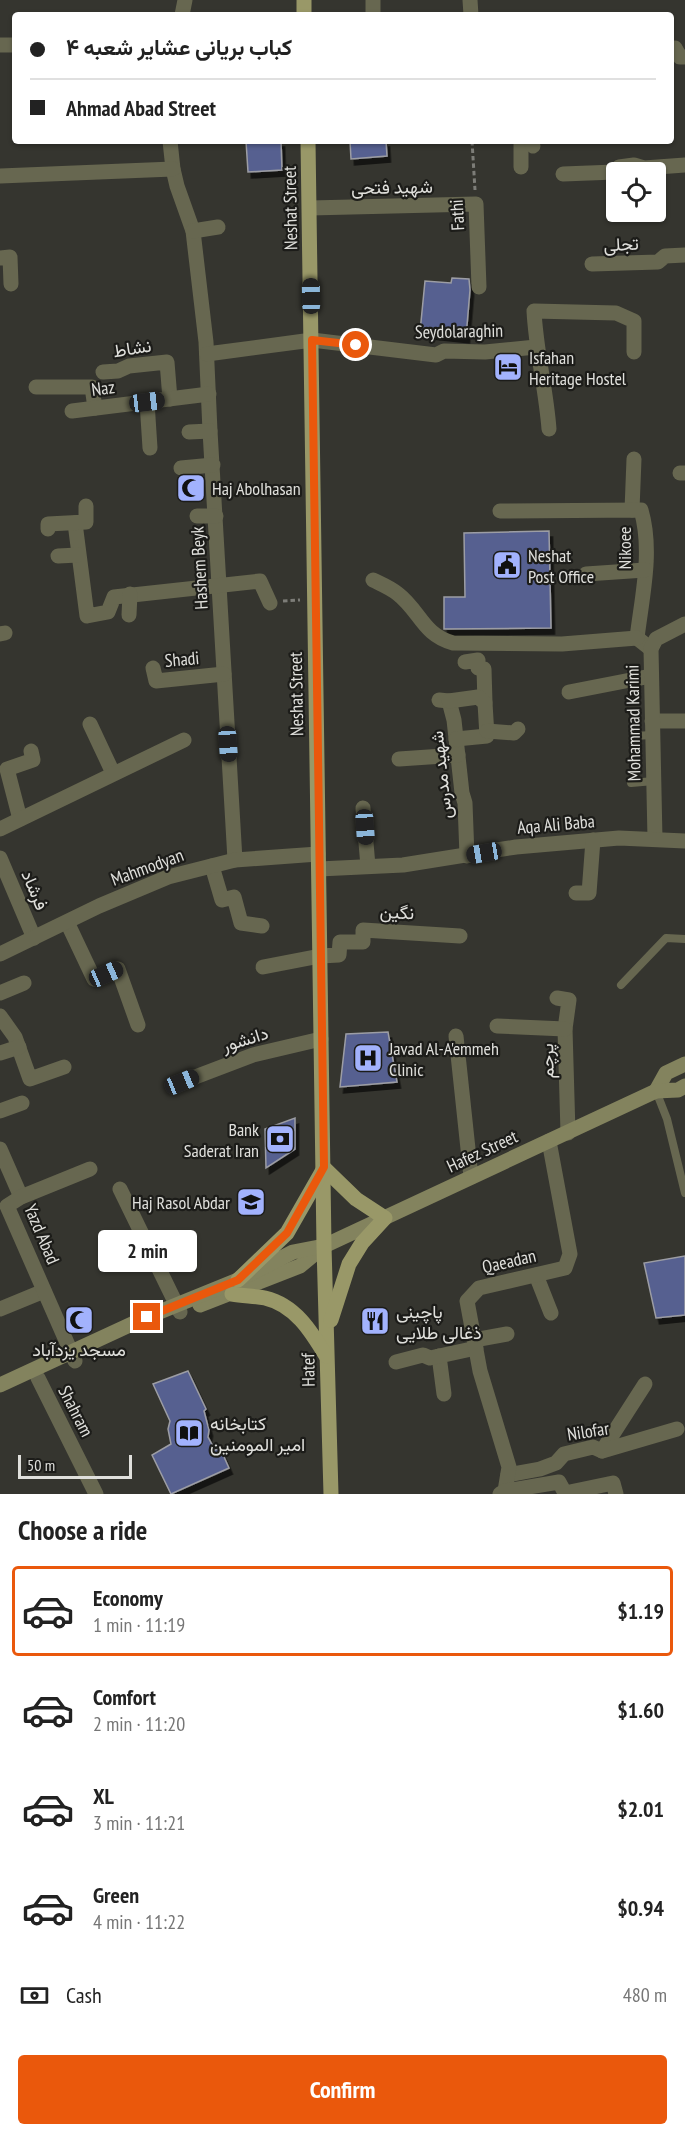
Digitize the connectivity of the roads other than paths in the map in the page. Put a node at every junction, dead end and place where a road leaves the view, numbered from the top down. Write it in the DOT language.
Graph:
graph roads {
  1 [pos="674,48"];
  2 [pos="685,57"];
  3 [pos="170,144"];
  4 [pos="308,144"];
  5 [pos="526,144"];
  6 [pos="685,165"];
  7 [pos="521,167"];
  8 [pos="173,169"];
  9 [pos="562,174"];
  10 [pos="0,176"];
  11 [pos="476,204"];
  12 [pos="310,208"];
  13 [pos="218,227"];
  14 [pos="193,231"];
  15 [pos="685,255"];
  16 [pos="0,258"];
  17 [pos="592,264"];
  18 [pos="11,285"];
  19 [pos="479,287"];
  20 [pos="312,340"];
  21 [pos="536,347"];
  22 [pos="634,352"];
  23 [pos="207,354"];
  24 [pos="103,372"];
  25 [pos="36,387"];
  26 [pos="209,394"];
  27 [pos="170,399"];
  28 [pos="147,402"];
  29 [pos="95,408"];
  30 [pos="72,411"];
  31 [pos="549,429"];
  32 [pos="210,431"];
  33 [pos="189,432"];
  34 [pos="150,447"];
  35 [pos="634,459"];
  36 [pos="213,465"];
  37 [pos="181,468"];
  38 [pos="86,506"];
  39 [pos="637,510"];
  40 [pos="500,511"];
  41 [pos="197,516"];
  42 [pos="216,516"];
  43 [pos="75,523"];
  44 [pos="48,529"];
  45 [pos="78,555"];
  46 [pos="58,556"];
  47 [pos="645,570"];
  48 [pos="586,574"];
  49 [pos="373,580"];
  50 [pos="219,586"];
  51 [pos="130,594"];
  52 [pos="270,603"];
  53 [pos="129,615"];
  54 [pos="685,624"];
  55 [pos="637,638"];
  56 [pos="651,649"];
  57 [pos="465,662"];
  58 [pos="153,668"];
  59 [pos="224,674"];
  60 [pos="651,676"];
  61 [pos="569,692"];
  62 [pos="489,700"];
  63 [pos="684,721"];
  64 [pos="90,724"];
  65 [pos="652,728"];
  66 [pos="518,729"];
  67 [pos="487,731"];
  68 [pos="633,736"];
  69 [pos="456,738"];
  70 [pos="184,740"];
  71 [pos="31,751"];
  72 [pos="458,755"];
  73 [pos="399,759"];
  74 [pos="113,773"];
  75 [pos="654,781"];
  76 [pos="631,783"];
  77 [pos="363,808"];
  78 [pos="20,819"];
  79 [pos="0,829"];
  80 [pos="655,839"];
  81 [pos="592,840"];
  82 [pos="685,840"];
  83 [pos="467,856"];
  84 [pos="0,858"];
  85 [pos="235,860"];
  86 [pos="318,861"];
  87 [pos="212,866"];
  88 [pos="368,866"];
  89 [pos="4,877"];
  90 [pos="576,893"];
  91 [pos="67,922"];
  92 [pos="262,926"];
  93 [pos="460,936"];
  94 [pos="34,938"];
  95 [pos="685,939"];
  96 [pos="0,954"];
  97 [pos="320,956"];
  98 [pos="263,968"];
  99 [pos="24,983"];
  100 [pos="621,985"];
  101 [pos="0,993"];
  102 [pos="557,998"];
  103 [pos="0,1016"];
  104 [pos="138,1025"];
  105 [pos="496,1026"];
  106 [pos="565,1029"];
  107 [pos="456,1036"];
  108 [pos="321,1039"];
  109 [pos="19,1047"];
  110 [pos="0,1053"];
  111 [pos="685,1064"];
  112 [pos="64,1067"];
  113 [pos="182,1082"];
  114 [pos="685,1086"];
  115 [pos="656,1091"];
  116 [pos="22,1102"];
  117 [pos="0,1111"];
  118 [pos="568,1133"];
  119 [pos="549,1141"];
  120 [pos="0,1149"];
  121 [pos="324,1167"];
  122 [pos="90,1168"];
  123 [pos="471,1177"];
  124 [pos="120,1189"];
  125 [pos="685,1193"];
  126 [pos="21,1197"];
  127 [pos="385,1218"];
  128 [pos="324,1246"];
  129 [pos="536,1275"];
  130 [pos="238,1280"];
  131 [pos="45,1291"];
  132 [pos="232,1294"];
  133 [pos="0,1309"];
  134 [pos="178,1309"];
  135 [pos="551,1313"];
  136 [pos="327,1330"];
  137 [pos="507,1334"];
  138 [pos="475,1344"];
  139 [pos="74,1356"];
  140 [pos="439,1356"];
  141 [pos="327,1358"];
  142 [pos="396,1362"];
  143 [pos="38,1378"];
  144 [pos="645,1384"];
  145 [pos="0,1385"];
  146 [pos="444,1394"];
  147 [pos="0,1395"];
  148 [pos="677,1429"];
  149 [pos="602,1451"];
  150 [pos="508,1475"];
  151 [pos="502,1493"];
  152 [pos="96,1494"];
  153 [pos="331,1494"];
  154 [pos="616,1494"];
  1 -- 2 [label="street"];
  3 -- 8 [label="street, Hashem Beyk"];
  4 -- 12 [label="main road, Neshat Street"];
  5 -- 7 [label="street"];
  6 -- 9 [label="street"];
  8 -- 10 [label="street"];
  8 -- 14 [label="street, Hashem Beyk"];
  11 -- 12 [label="street, شهید فتحی"];
  11 -- 19 [label="street, Fathi"];
  12 -- 20 [label="main road, Neshat Street"];
  13 -- 14 [label="street"];
  14 -- 23 [label="street, Hashem Beyk"];
  15 -- 17 [label="street, تجلی"];
  16 -- 18 [label="street"];
  20 -- 21 [label="street, Seydolaraghin"];
  20 -- 23 [label="street, Seydolaraghin"];
  20 -- 86 [label="main road, Neshat Street"];
  21 -- 22 [label="street"];
  21 -- 31 [label="street"];
  23 -- 26 [label="street, Hashem Beyk"];
  24 -- 27 [label="street, نشاط"];
  25 -- 29 [label="street"];
  26 -- 27 [label="street, Naz"];
  26 -- 32 [label="street, Hashem Beyk"];
  27 -- 28 [label="street, Naz"];
  28 -- 29 [label="street, Naz"];
  28 -- 34 [label="street"];
  29 -- 30 [label="street, Naz"];
  32 -- 33 [label="street"];
  32 -- 36 [label="street, Hashem Beyk"];
  35 -- 39 [label="street"];
  36 -- 37 [label="street"];
  36 -- 42 [label="street, Hashem Beyk"];
  38 -- 43 [label="street"];
  39 -- 40 [label="street, Nikoee"];
  39 -- 47 [label="street, Nikoee"];
  41 -- 42 [label="street"];
  42 -- 50 [label="street, Hashem Beyk"];
  43 -- 44 [label="street"];
  43 -- 45 [label="street"];
  45 -- 46 [label="street"];
  45 -- 51 [label="street"];
  47 -- 48 [label="street"];
  47 -- 55 [label="street, Nikoee"];
  49 -- 55 [label="street"];
  50 -- 51 [label="street"];
  50 -- 52 [label="street"];
  50 -- 59 [label="street, Hashem Beyk"];
  51 -- 53 [label="street"];
  54 -- 56 [label="street, Mohammad Karimi"];
  55 -- 56 [label="street"];
  56 -- 60 [label="street, Mohammad Karimi"];
  57 -- 62 [label="street"];
  58 -- 59 [label="street, Shadi"];
  59 -- 85 [label="street, Hashem Beyk"];
  60 -- 61 [label="street"];
  60 -- 65 [label="street, Mohammad Karimi"];
  62 -- 67 [label="street"];
  62 -- 69 [label="street, شهید مدرس"];
  63 -- 65 [label="street"];
  64 -- 74 [label="street"];
  65 -- 68 [label="lane"];
  65 -- 75 [label="street, Mohammad Karimi"];
  66 -- 67 [label="street"];
  67 -- 69 [label="street"];
  69 -- 72 [label="street, شهید مدرس"];
  70 -- 74 [label="street"];
  71 -- 78 [label="street"];
  72 -- 73 [label="street"];
  72 -- 83 [label="street, شهید مدرس"];
  74 -- 78 [label="street"];
  75 -- 76 [label="lane"];
  75 -- 80 [label="street, Mohammad Karimi"];
  77 -- 88 [label="street"];
  78 -- 79 [label="street"];
  80 -- 81 [label="street, Aqa Ali Baba"];
  80 -- 82 [label="street, Aqa Ali Baba"];
  81 -- 83 [label="street, Aqa Ali Baba"];
  81 -- 90 [label="street"];
  83 -- 88 [label="street, Aqa Ali Baba"];
  84 -- 89 [label="street, فرشاد"];
  85 -- 86 [label="street, Mahmodyan"];
  85 -- 87 [label="street, Mahmodyan"];
  86 -- 88 [label="street, Aqa Ali Baba"];
  86 -- 97 [label="main road, Neshat Street"];
  87 -- 91 [label="street, Mahmodyan"];
  87 -- 92 [label="street"];
  89 -- 94 [label="street, فرشاد"];
  91 -- 94 [label="street, Mahmodyan"];
  91 -- 104 [label="street"];
  93 -- 97 [label="street, نگین"];
  94 -- 96 [label="street, Mahmodyan"];
  95 -- 100 [label="lane"];
  97 -- 98 [label="street"];
  97 -- 108 [label="main road, Neshat Street"];
  99 -- 101 [label="street"];
  102 -- 106 [label="street, پرچم"];
  103 -- 109 [label="street"];
  105 -- 106 [label="street"];
  106 -- 118 [label="street, پرچم"];
  107 -- 123 [label="street"];
  108 -- 113 [label="street, دانشور"];
  108 -- 121 [label="main road, Neshat Street"];
  109 -- 110 [label="street"];
  109 -- 112 [label="street"];
  111 -- 115 [label="main road, Hafez Street"];
  114 -- 115 [label="main road, Hafez Street"];
  115 -- 118 [label="main road, Hafez Street"];
  115 -- 125 [label="lane"];
  116 -- 117 [label="street"];
  118 -- 119 [label="main road, Hafez Street"];
  119 -- 123 [label="main road, Hafez Street"];
  119 -- 129 [label="street, Qaeadan"];
  120 -- 126 [label="street"];
  121 -- 127 [label="main road"];
  121 -- 128 [label="main road, Neshat Street"];
  121 -- 130 [label="main road"];
  122 -- 126 [label="street, Yazd Abad"];
  123 -- 127 [label="main road, Hafez Street"];
  124 -- 134 [label="street"];
  126 -- 131 [label="street, Yazd Abad"];
  127 -- 128 [label="main road, Hafez Street"];
  127 -- 136 [label="main road"];
  128 -- 130 [label="main road"];
  128 -- 132 [label="main road"];
  128 -- 136 [label="main road, Hatef"];
  129 -- 135 [label="street"];
  129 -- 138 [label="street, Qaeadan"];
  130 -- 134 [label="main road"];
  131 -- 133 [label="street"];
  131 -- 139 [label="street, Yazd Abad"];
  132 -- 134 [label="main road"];
  132 -- 141 [label="main road"];
  134 -- 139 [label="main road"];
  136 -- 141 [label="main road, Hatef"];
  137 -- 138 [label="street"];
  138 -- 140 [label="street"];
  138 -- 150 [label="street, Qaeadan"];
  139 -- 143 [label="main road"];
  139 -- 145 [label="main road"];
  140 -- 142 [label="street"];
  140 -- 146 [label="street"];
  141 -- 153 [label="main road, Hatef"];
  143 -- 147 [label="main road"];
  143 -- 152 [label="street, Shahram"];
  144 -- 149 [label="street"];
  148 -- 149 [label="street, Nilofar"];
  149 -- 150 [label="street, Nilofar"];
  150 -- 151 [label="street, Qaeadan"];
  151 -- 154 [label="street"];
}
